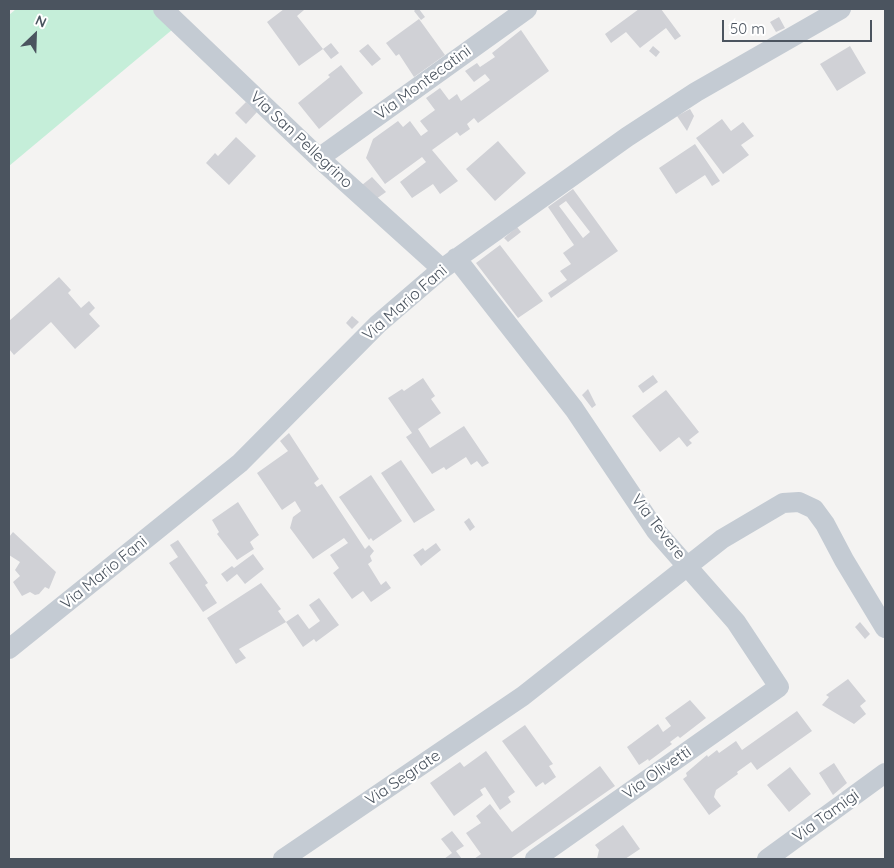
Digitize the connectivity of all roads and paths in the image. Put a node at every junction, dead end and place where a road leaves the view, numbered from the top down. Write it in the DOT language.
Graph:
graph roads {
  1 [pos="163,9"];
  2 [pos="527,9"];
  3 [pos="841,9"];
  4 [pos="319,158"];
  5 [pos="449,264"];
  6 [pos="689,567"];
  7 [pos="885,628"];
  8 [pos="9,649"];
  9 [pos="885,773"];
  10 [pos="283,859"];
  11 [pos="535,859"];
  12 [pos="767,859"];
  1 -- 4 [label="street, Via San Pellegrino"];
  2 -- 4 [label="street, Via Montecatini"];
  3 -- 5 [label="street, Via Mario Fani"];
  4 -- 5 [label="street, Via San Pellegrino"];
  5 -- 6 [label="street, Via Tevere"];
  5 -- 8 [label="street, Via Mario Fani"];
  6 -- 7 [label="street, Via Tevere"];
  6 -- 10 [label="street, Via Segrate"];
  6 -- 11 [label="street, Via Olivetti"];
  9 -- 12 [label="street, Via Tamigi"];
}
